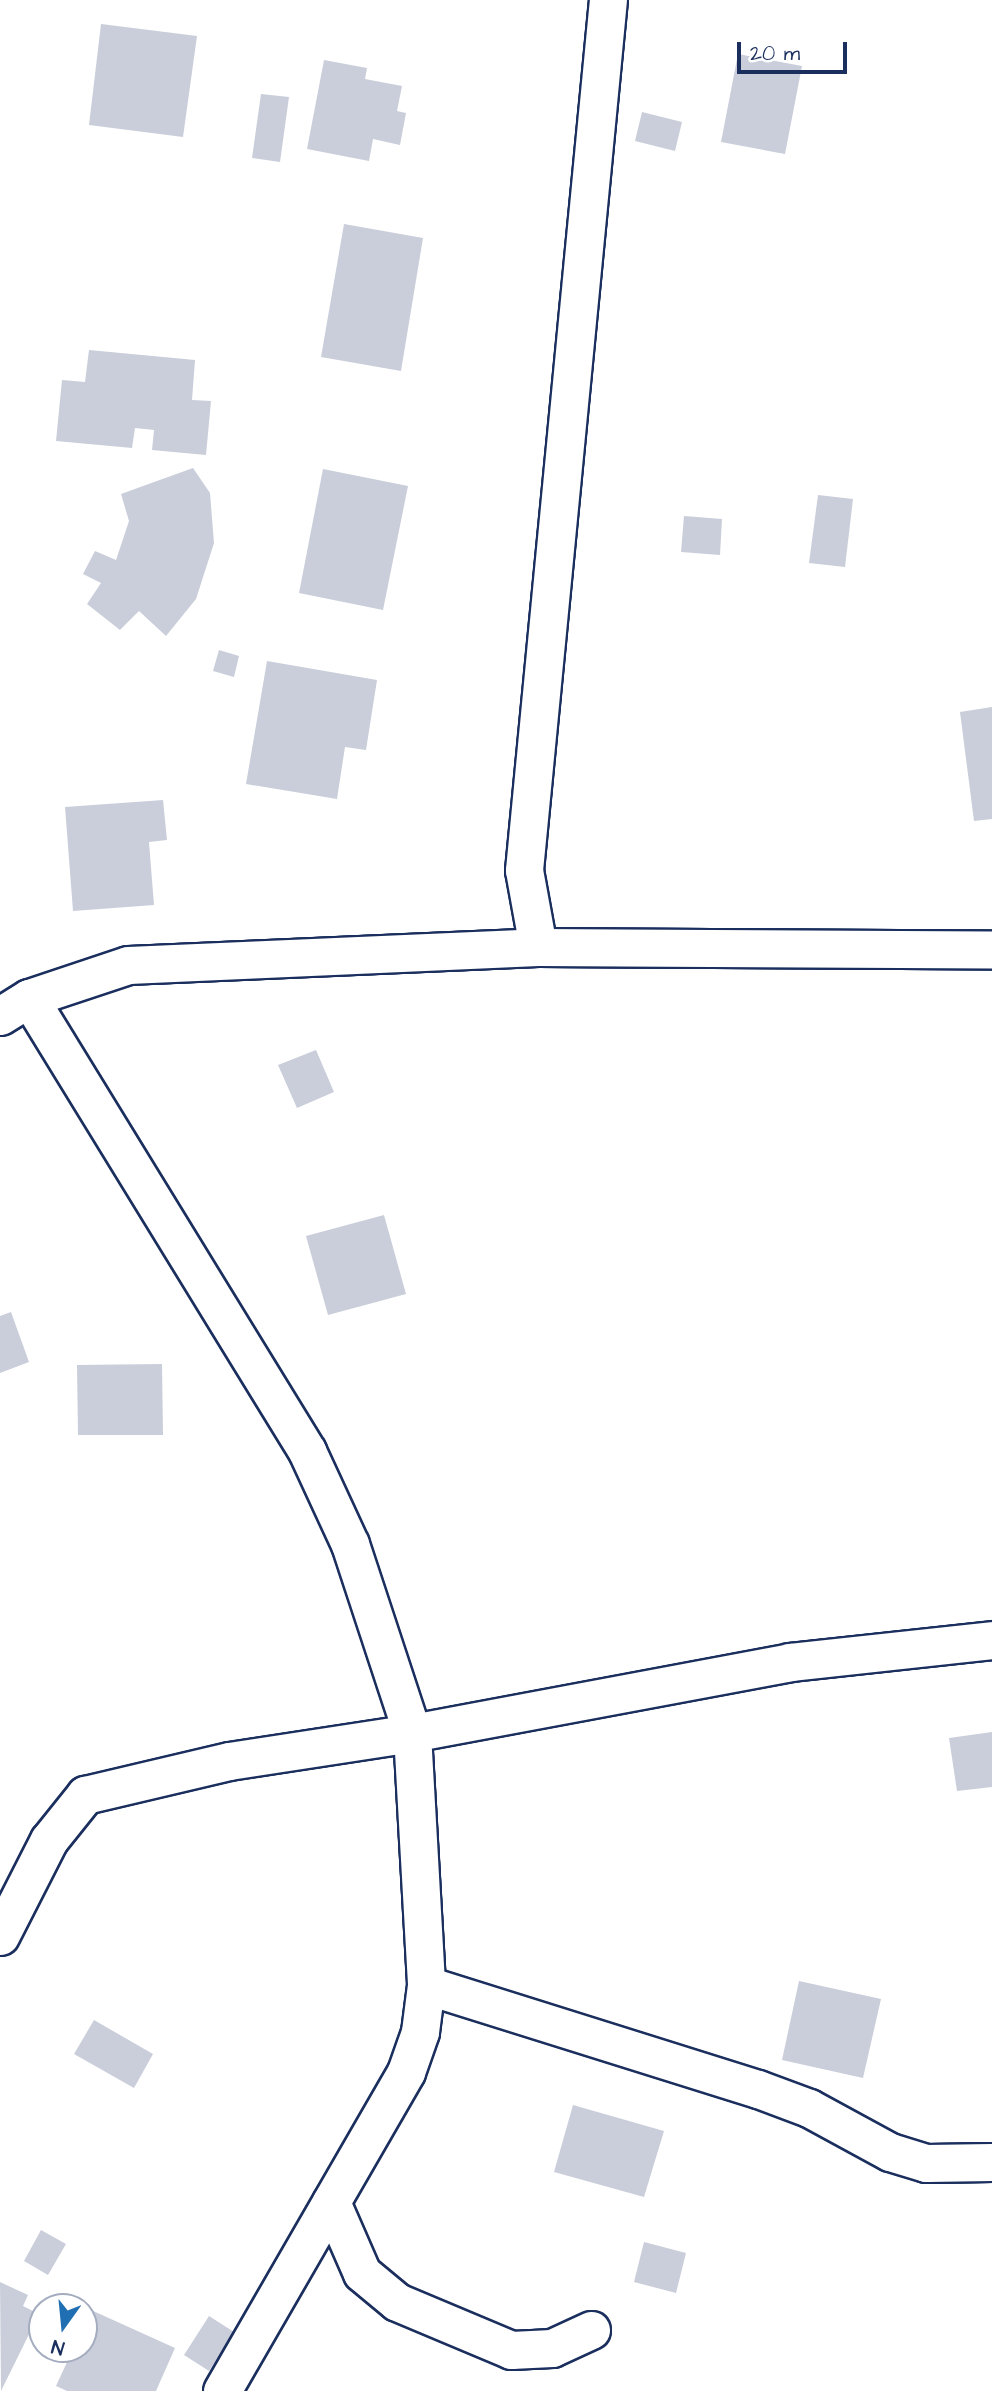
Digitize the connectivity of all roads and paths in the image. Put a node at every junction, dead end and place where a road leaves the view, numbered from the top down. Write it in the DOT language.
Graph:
graph roads {
  1 [pos="608,0"];
  2 [pos="538,947"];
  3 [pos="992,949"];
  4 [pos="14,1007"];
  5 [pos="992,1640"];
  6 [pos="412,1733"];
  7 [pos="0,1936"];
  8 [pos="426,1985"];
  9 [pos="992,2162"];
  10 [pos="331,2202"];
  11 [pos="591,2330"];
  12 [pos="222,2391"];
  1 -- 2 [label="street"];
  2 -- 3 [label="street"];
  2 -- 4 [label="street"];
  4 -- 6 [label="street"];
  5 -- 6 [label="street"];
  6 -- 7 [label="street"];
  6 -- 8 [label="street"];
  8 -- 9 [label="street"];
  8 -- 10 [label="street"];
  10 -- 11 [label="street"];
  10 -- 12 [label="street"];
}
